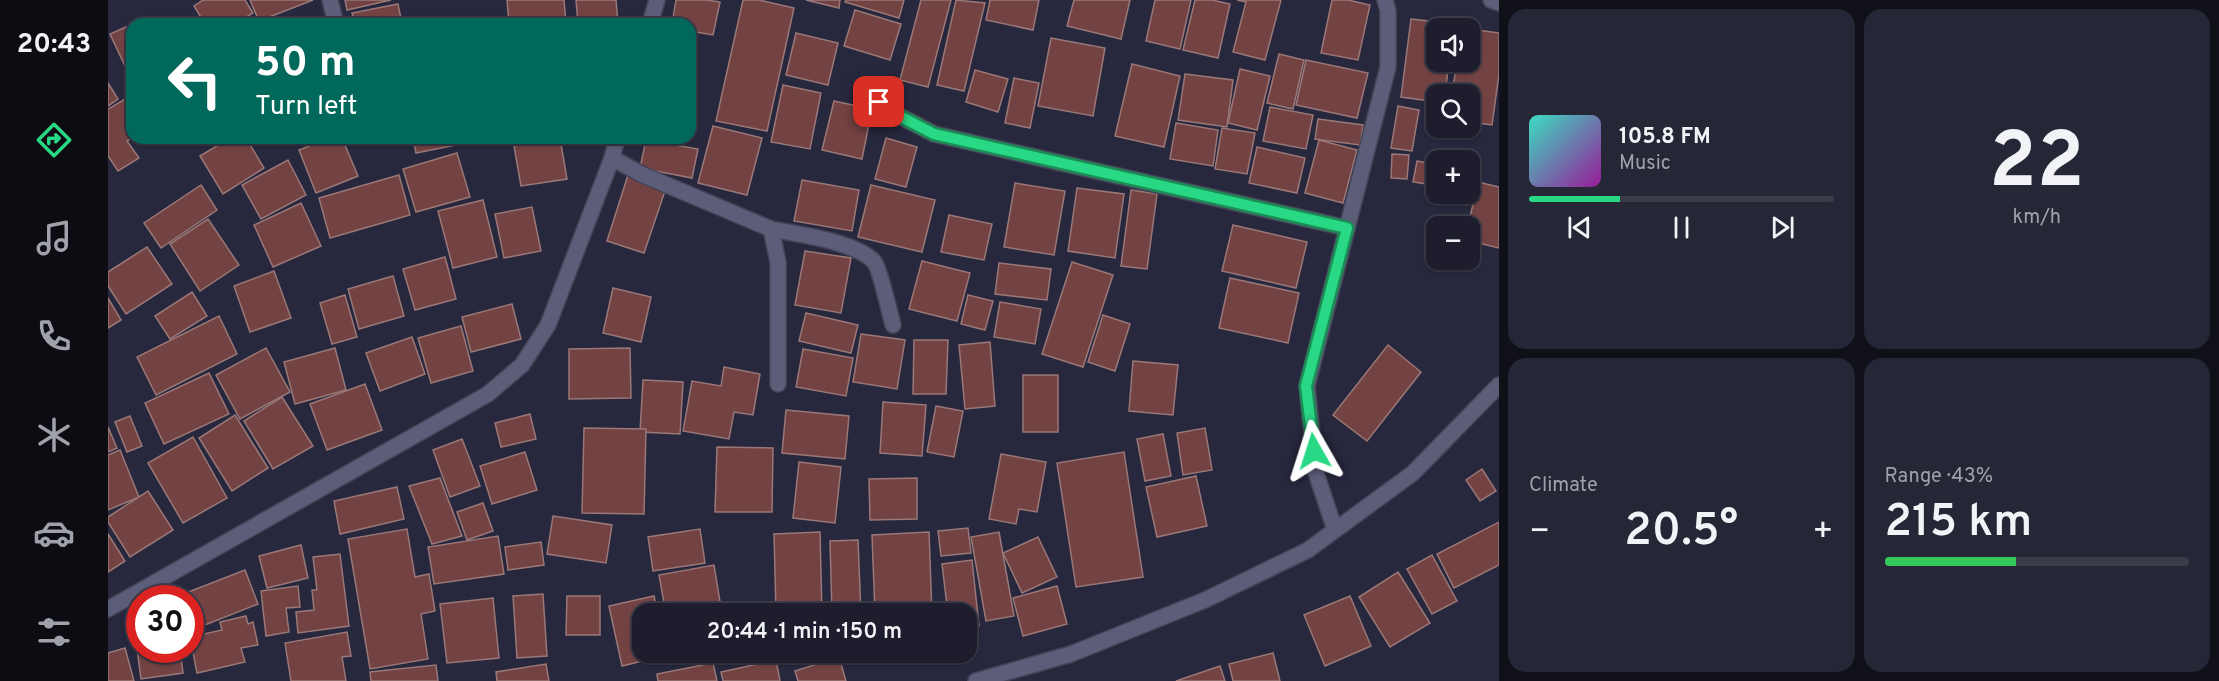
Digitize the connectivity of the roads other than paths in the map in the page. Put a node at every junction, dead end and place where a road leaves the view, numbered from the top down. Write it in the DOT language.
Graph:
graph roads {
  1 [pos="330,0"];
  2 [pos="657,0"];
  3 [pos="1385,0"];
  4 [pos="1491,0"];
  5 [pos="1499,3"];
  6 [pos="334,18"];
  7 [pos="652,18"];
  8 [pos="867,93"];
  9 [pos="616,144"];
  10 [pos="612,158"];
  11 [pos="1347,228"];
  12 [pos="771,229"];
  13 [pos="893,325"];
  14 [pos="778,384"];
  15 [pos="1499,385"];
  16 [pos="1335,530"];
  17 [pos="108,609"];
  18 [pos="976,681"];
  1 -- 6 [label="street"];
  2 -- 7 [label="street"];
  3 -- 11 [label="street"];
  4 -- 5 [label="street"];
  8 -- 11 [label="street"];
  9 -- 10 [label="street"];
  10 -- 12 [label="street"];
  10 -- 17 [label="street"];
  11 -- 16 [label="street"];
  12 -- 13 [label="street"];
  12 -- 14 [label="street"];
  15 -- 16 [label="street"];
  16 -- 18 [label="street"];
}
